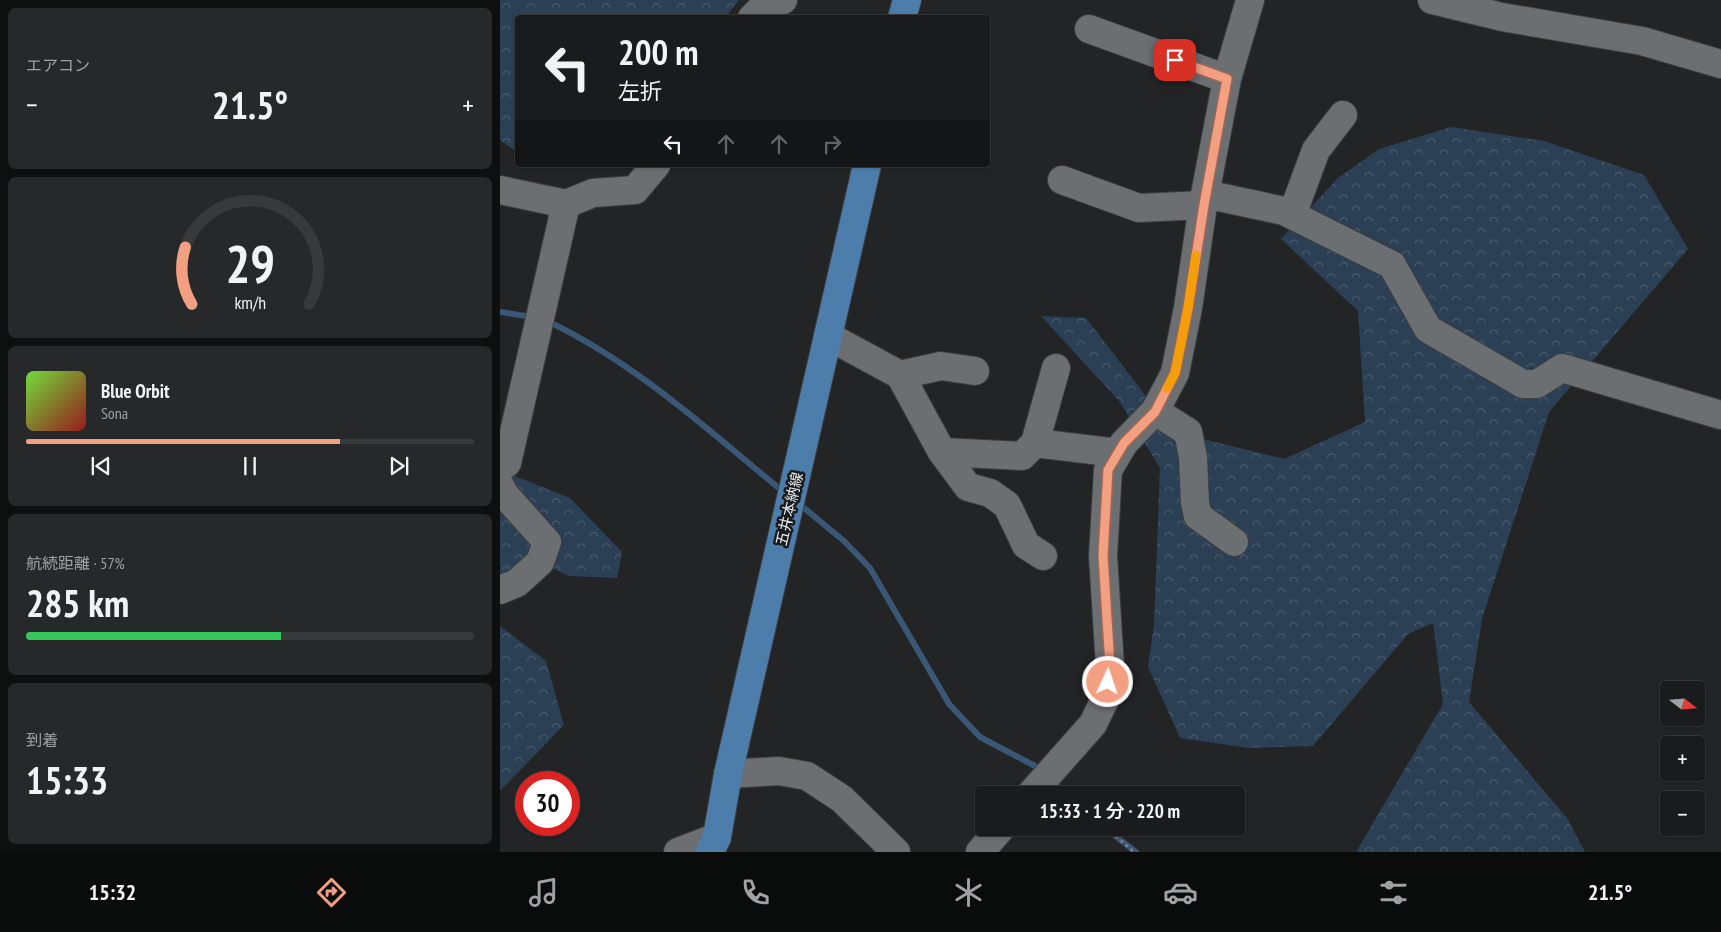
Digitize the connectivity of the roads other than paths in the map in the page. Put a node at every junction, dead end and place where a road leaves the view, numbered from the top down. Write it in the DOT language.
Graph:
graph roads {
  1 [pos="782,0"];
  2 [pos="907,0"];
  3 [pos="1250,0"];
  4 [pos="1439,1"];
  5 [pos="755,15"];
  6 [pos="903,15"];
  7 [pos="1090,28"];
  8 [pos="1721,64"];
  9 [pos="1227,79"];
  10 [pos="1343,115"];
  11 [pos="654,167"];
  12 [pos="867,167"];
  13 [pos="1062,180"];
  14 [pos="500,190"];
  15 [pos="1204,200"];
  16 [pos="566,204"];
  17 [pos="1292,215"];
  18 [pos="828,336"];
  19 [pos="1056,368"];
  20 [pos="975,371"];
  21 [pos="900,375"];
  22 [pos="1155,412"];
  23 [pos="1721,415"];
  24 [pos="1035,443"];
  25 [pos="942,452"];
  26 [pos="1118,453"];
  27 [pos="500,468"];
  28 [pos="500,486"];
  29 [pos="1234,542"];
  30 [pos="1043,556"];
  31 [pos="500,590"];
  32 [pos="728,774"];
  33 [pos="1038,786"];
  34 [pos="994,836"];
  35 [pos="714,845"];
  36 [pos="678,852"];
  37 [pos="896,852"];
  38 [pos="980,852"];
  1 -- 5 [label="street"];
  2 -- 6 [label="main road"];
  3 -- 9 [label="street"];
  4 -- 8 [label="street"];
  7 -- 9 [label="street"];
  9 -- 15 [label="street"];
  10 -- 17 [label="street"];
  11 -- 16 [label="street"];
  12 -- 18 [label="main road, 五井本納線"];
  13 -- 15 [label="street"];
  14 -- 16 [label="street"];
  15 -- 17 [label="street"];
  15 -- 22 [label="street"];
  16 -- 27 [label="street"];
  17 -- 23 [label="street"];
  18 -- 21 [label="street"];
  18 -- 32 [label="main road, 五井本納線"];
  19 -- 24 [label="street"];
  20 -- 21 [label="street"];
  21 -- 25 [label="street"];
  22 -- 26 [label="street"];
  22 -- 29 [label="street"];
  24 -- 25 [label="street"];
  24 -- 26 [label="street"];
  25 -- 30 [label="street"];
  26 -- 33 [label="street"];
  28 -- 31 [label="street"];
  32 -- 35 [label="main road, 五井本納線"];
  32 -- 37 [label="street"];
  34 -- 38 [label="street"];
  35 -- 36 [label="street"];
}
